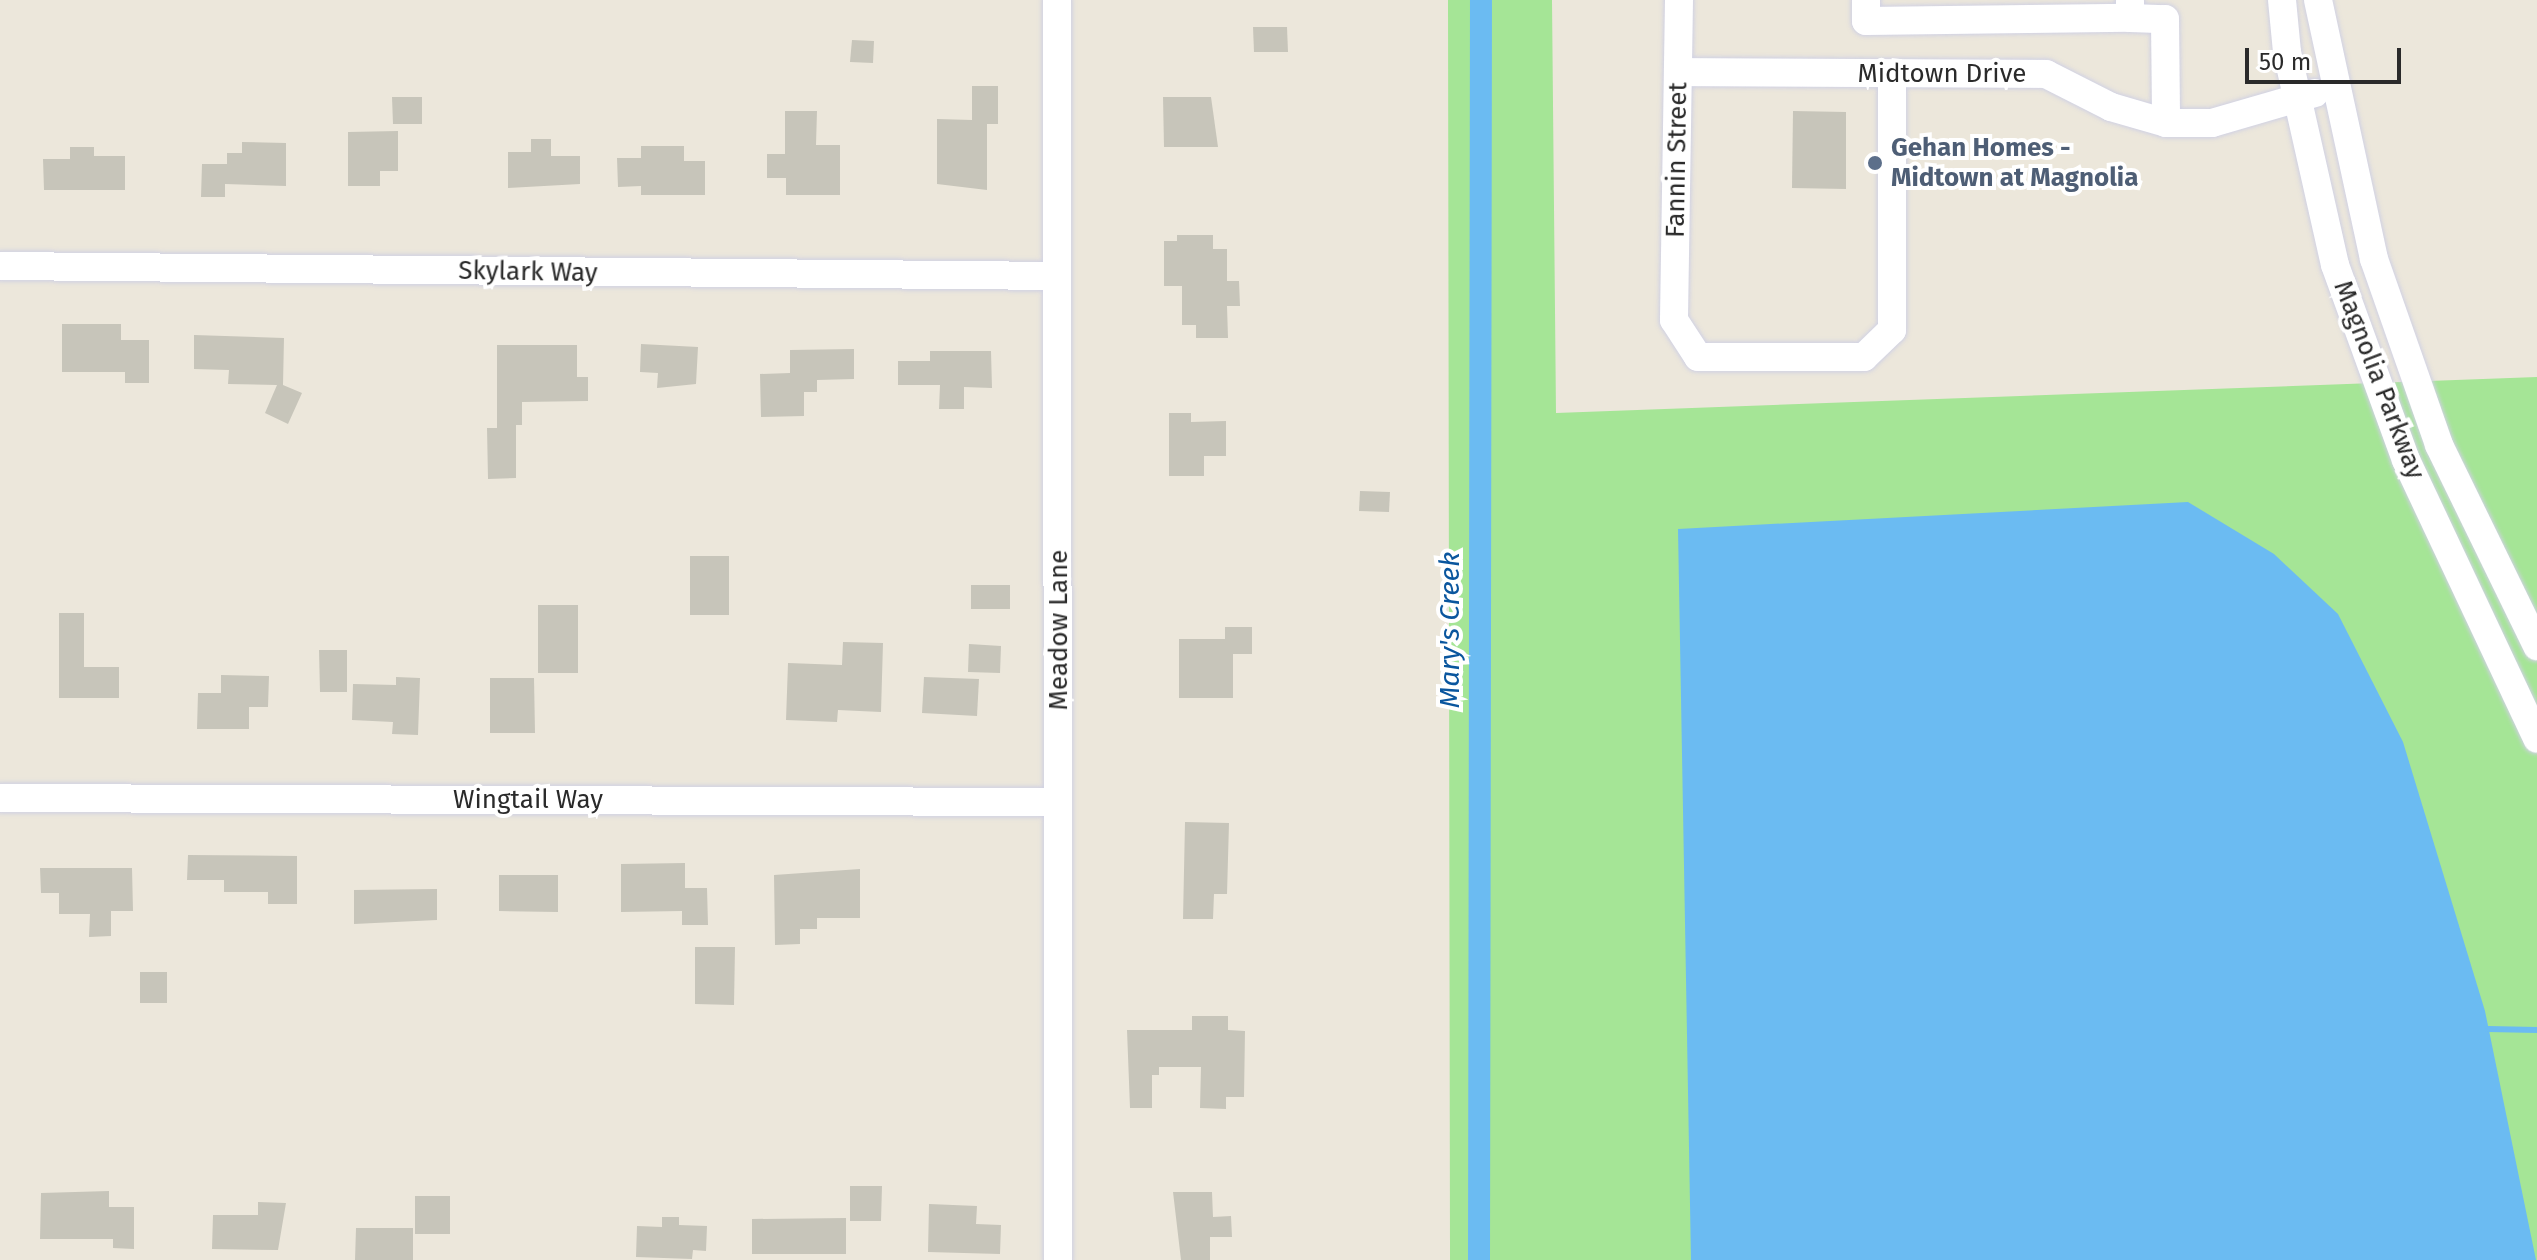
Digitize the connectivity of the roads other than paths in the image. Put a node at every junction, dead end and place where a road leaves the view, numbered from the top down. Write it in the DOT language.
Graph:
graph roads {
  1 [pos="1057,0"];
  2 [pos="1679,0"];
  3 [pos="1866,0"];
  4 [pos="2282,0"];
  5 [pos="2318,0"];
  6 [pos="2130,9"];
  7 [pos="2165,9"];
  8 [pos="1679,72"];
  9 [pos="1892,74"];
  10 [pos="2334,87"];
  11 [pos="2298,99"];
  12 [pos="2166,123"];
  13 [pos="0,266"];
  14 [pos="1057,276"];
  15 [pos="2537,646"];
  16 [pos="2537,739"];
  17 [pos="0,798"];
  18 [pos="1056,802"];
  19 [pos="1058,1260"];
  1 -- 14 [label="street, Meadow Lane"];
  2 -- 8 [label="street, Fannin Street"];
  3 -- 6 [label="street"];
  4 -- 11 [label="street, Magnolia Parkway"];
  5 -- 10 [label="street, Magnolia Parkway"];
  6 -- 7 [label="street"];
  7 -- 12 [label="street"];
  8 -- 9 [label="street, Midtown Drive"];
  8 -- 9 [label="street, Fannin Street"];
  9 -- 12 [label="street, Midtown Drive"];
  10 -- 11 [label="street, Midtown Drive"];
  10 -- 15 [label="street, Magnolia Parkway"];
  11 -- 12 [label="street, Midtown Drive"];
  11 -- 16 [label="street, Magnolia Parkway"];
  13 -- 14 [label="street, Skylark Way"];
  14 -- 18 [label="street, Meadow Lane"];
  17 -- 18 [label="street, Wingtail Way"];
  18 -- 19 [label="street, Meadow Lane"];
}
